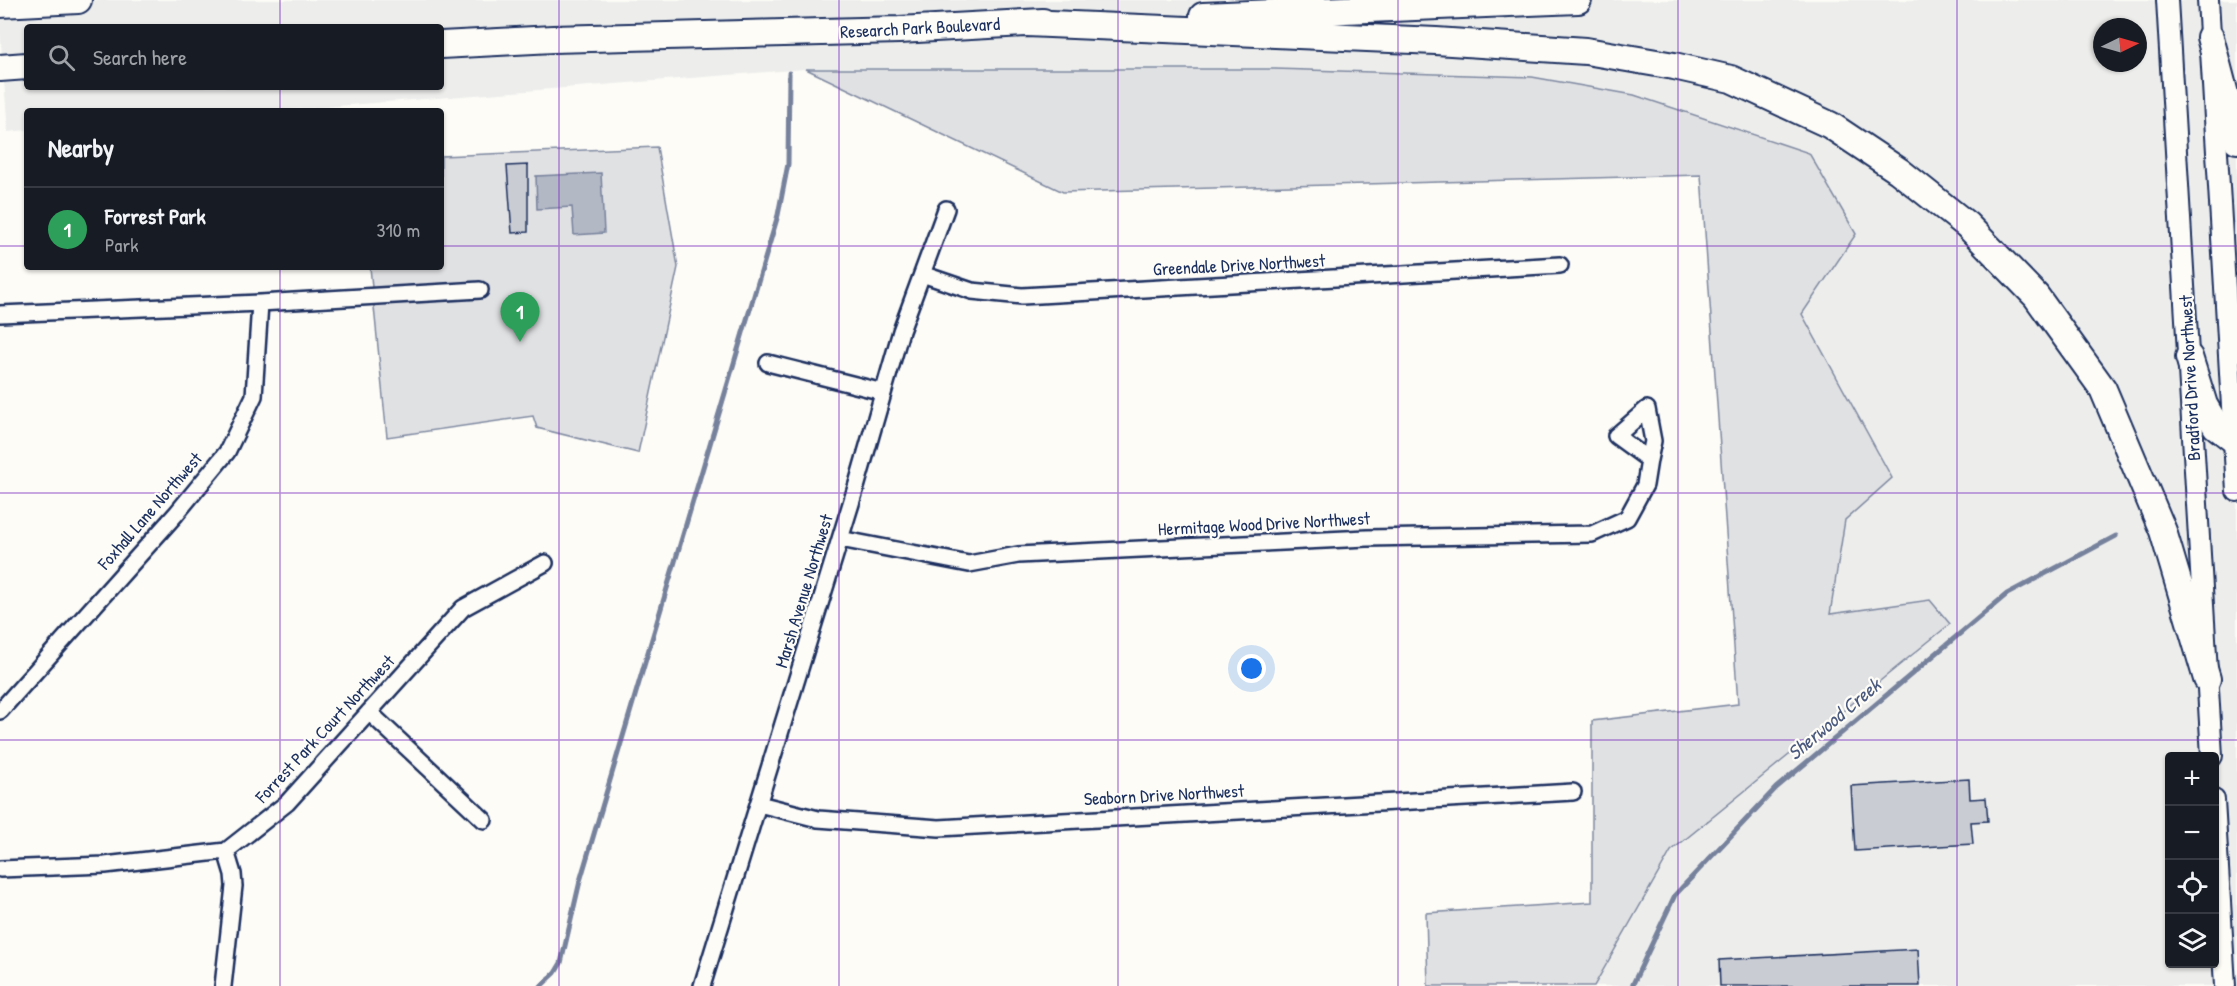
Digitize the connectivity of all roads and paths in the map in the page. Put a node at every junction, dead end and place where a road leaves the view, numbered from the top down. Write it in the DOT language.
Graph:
graph roads {
  1 [pos="78,0"];
  2 [pos="1578,0"];
  3 [pos="2167,0"];
  4 [pos="2208,0"];
  5 [pos="0,4"];
  6 [pos="1027,23"];
  7 [pos="2210,37"];
  8 [pos="444,45"];
  9 [pos="24,66"];
  10 [pos="0,68"];
  11 [pos="2237,140"];
  12 [pos="946,209"];
  13 [pos="1560,265"];
  14 [pos="922,274"];
  15 [pos="480,290"];
  16 [pos="260,303"];
  17 [pos="0,314"];
  18 [pos="2189,357"];
  19 [pos="768,363"];
  20 [pos="882,392"];
  21 [pos="2235,440"];
  22 [pos="1649,460"];
  23 [pos="2237,491"];
  24 [pos="840,539"];
  25 [pos="545,563"];
  26 [pos="2207,678"];
  27 [pos="0,711"];
  28 [pos="369,711"];
  29 [pos="2212,752"];
  30 [pos="1573,792"];
  31 [pos="759,804"];
  32 [pos="2214,806"];
  33 [pos="484,820"];
  34 [pos="226,851"];
  35 [pos="0,869"];
  36 [pos="223,986"];
  37 [pos="702,986"];
  38 [pos="2225,986"];
  1 -- 5 [label="highway"];
  2 -- 6 [label="highway, Research Park Boulevard"];
  3 -- 18 [label="main road, Bradford Drive Northwest"];
  4 -- 7 [label="main road"];
  6 -- 8 [label="highway, Research Park Boulevard"];
  6 -- 26 [label="highway"];
  7 -- 11 [label="highway"];
  7 -- 21 [label="main road"];
  9 -- 10 [label="highway"];
  12 -- 14 [label="street, Marsh Avenue Northwest"];
  13 -- 14 [label="street, Greendale Drive Northwest"];
  14 -- 20 [label="street, Marsh Avenue Northwest"];
  15 -- 16 [label="street"];
  16 -- 17 [label="street"];
  16 -- 27 [label="street, Foxhall Lane Northwest"];
  18 -- 21 [label="highway"];
  18 -- 26 [label="main road, Bradford Drive Northwest"];
  19 -- 20 [label="street"];
  20 -- 24 [label="street, Marsh Avenue Northwest"];
  21 -- 23 [label="main road"];
  22 -- 24 [label="street, Hermitage Wood Drive Northwest"];
  24 -- 31 [label="street, Marsh Avenue Northwest"];
  25 -- 28 [label="street, Forrest Park Court Northwest"];
  26 -- 29 [label="main road, Bradford Drive Northwest"];
  28 -- 33 [label="street"];
  28 -- 34 [label="street, Forrest Park Court Northwest"];
  30 -- 31 [label="street, Seaborn Drive Northwest"];
  31 -- 37 [label="street, Marsh Avenue Northwest"];
  32 -- 38 [label="main road"];
  34 -- 35 [label="street"];
  34 -- 36 [label="street"];
}
